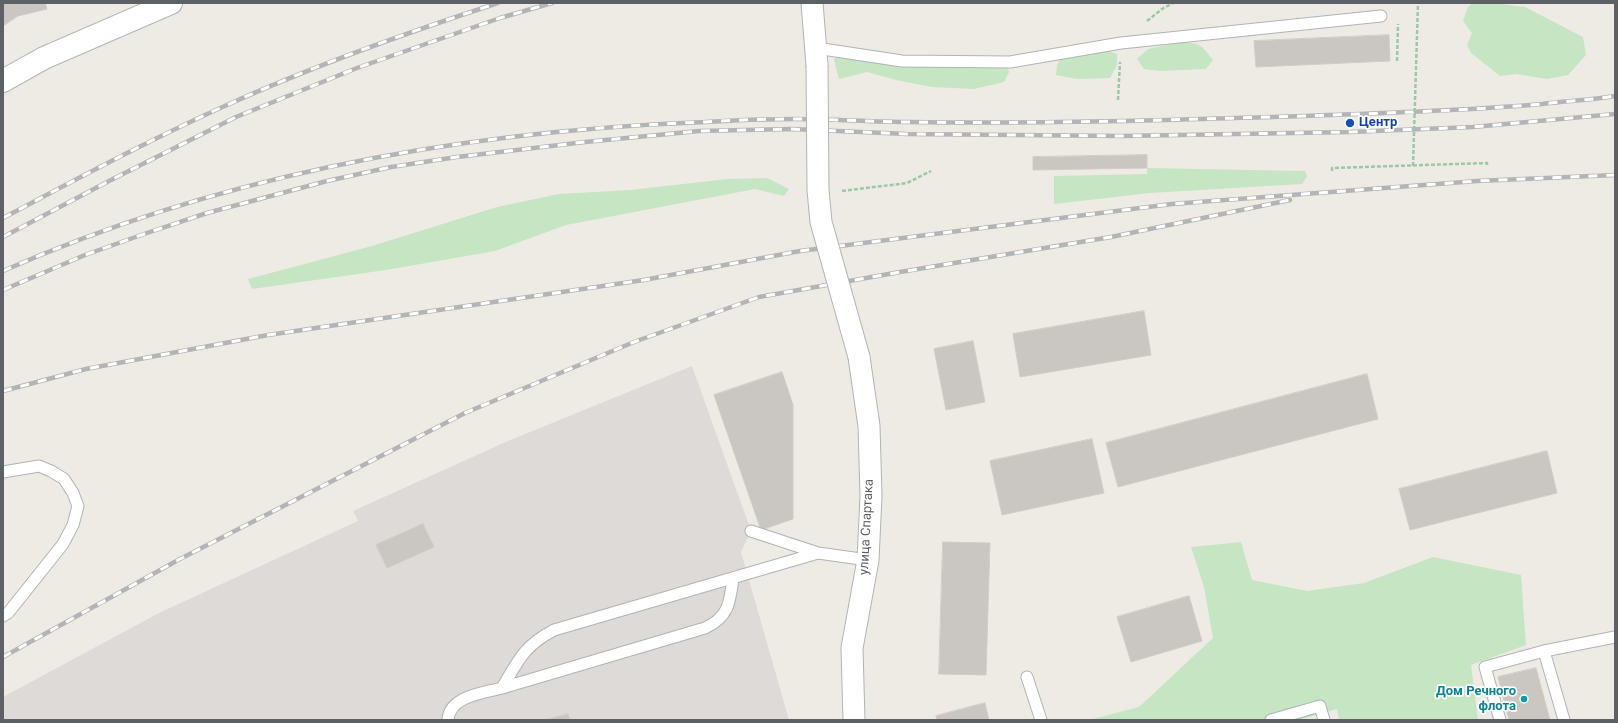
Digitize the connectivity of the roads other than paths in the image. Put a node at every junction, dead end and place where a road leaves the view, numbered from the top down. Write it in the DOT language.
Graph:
graph roads {
  1 [pos="171,3"];
  2 [pos="812,3"];
  3 [pos="1381,16"];
  4 [pos="817,56"];
  5 [pos="3,81"];
  6 [pos="3,472"];
  7 [pos="751,531"];
  8 [pos="818,553"];
  9 [pos="868,560"];
  10 [pos="733,578"];
  11 [pos="3,616"];
  12 [pos="1615,637"];
  13 [pos="1544,651"];
  14 [pos="1027,677"];
  15 [pos="502,688"];
  16 [pos="448,720"];
  17 [pos="854,720"];
  18 [pos="1041,720"];
  19 [pos="1271,720"];
  20 [pos="1324,720"];
  21 [pos="1500,720"];
  22 [pos="1564,720"];
  1 -- 5 [label="street"];
  2 -- 4 [label="street, улица Спартака"];
  3 -- 4 [label="lane"];
  4 -- 9 [label="street, улица Спартака, bridge"];
  6 -- 11 [label="lane"];
  7 -- 8 [label="lane"];
  8 -- 9 [label="lane"];
  8 -- 10 [label="lane"];
  9 -- 17 [label="street, улица Спартака"];
  10 -- 15 [label="lane"];
  10 -- 15 [label="lane"];
  12 -- 13 [label="lane"];
  13 -- 21 [label="lane"];
  13 -- 22 [label="lane"];
  14 -- 18 [label="lane"];
  15 -- 16 [label="lane"];
  19 -- 20 [label="lane"];
}
